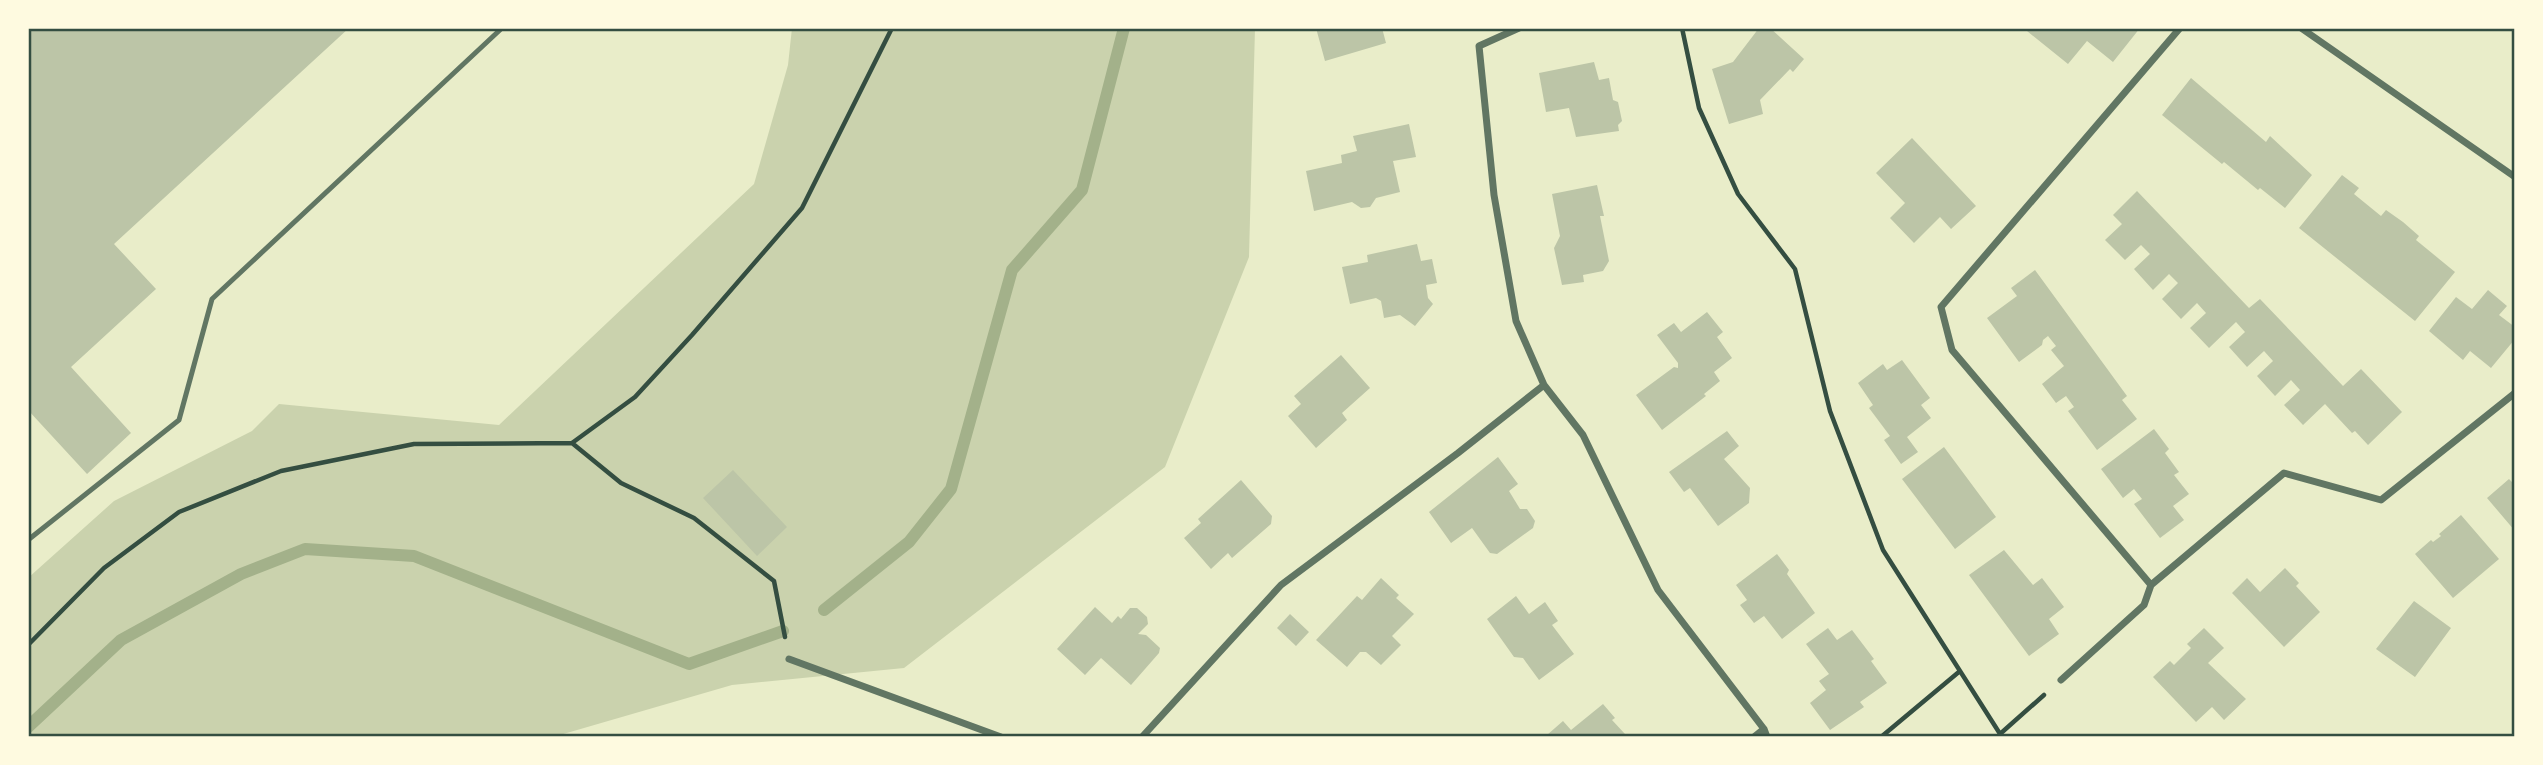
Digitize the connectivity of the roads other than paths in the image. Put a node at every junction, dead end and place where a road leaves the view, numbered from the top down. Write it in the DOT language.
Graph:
graph roads {
  1 [pos="502,28"];
  2 [pos="1519,28"];
  3 [pos="2180,28"];
  4 [pos="2301,28"];
  5 [pos="2515,177"];
  6 [pos="1544,385"];
  7 [pos="2515,393"];
  8 [pos="28,540"];
  9 [pos="2151,585"];
  10 [pos="789,659"];
  11 [pos="2061,680"];
  12 [pos="1764,729"];
  13 [pos="1001,737"];
  14 [pos="1142,737"];
  15 [pos="1754,737"];
  16 [pos="1767,737"];
  1 -- 8 [label="lane"];
  2 -- 6 [label="street"];
  3 -- 9 [label="street"];
  4 -- 5 [label="street"];
  6 -- 12 [label="street"];
  6 -- 14 [label="street"];
  7 -- 9 [label="street"];
  9 -- 11 [label="street"];
  10 -- 13 [label="street"];
  12 -- 15 [label="street"];
  12 -- 16 [label="street"];
}
